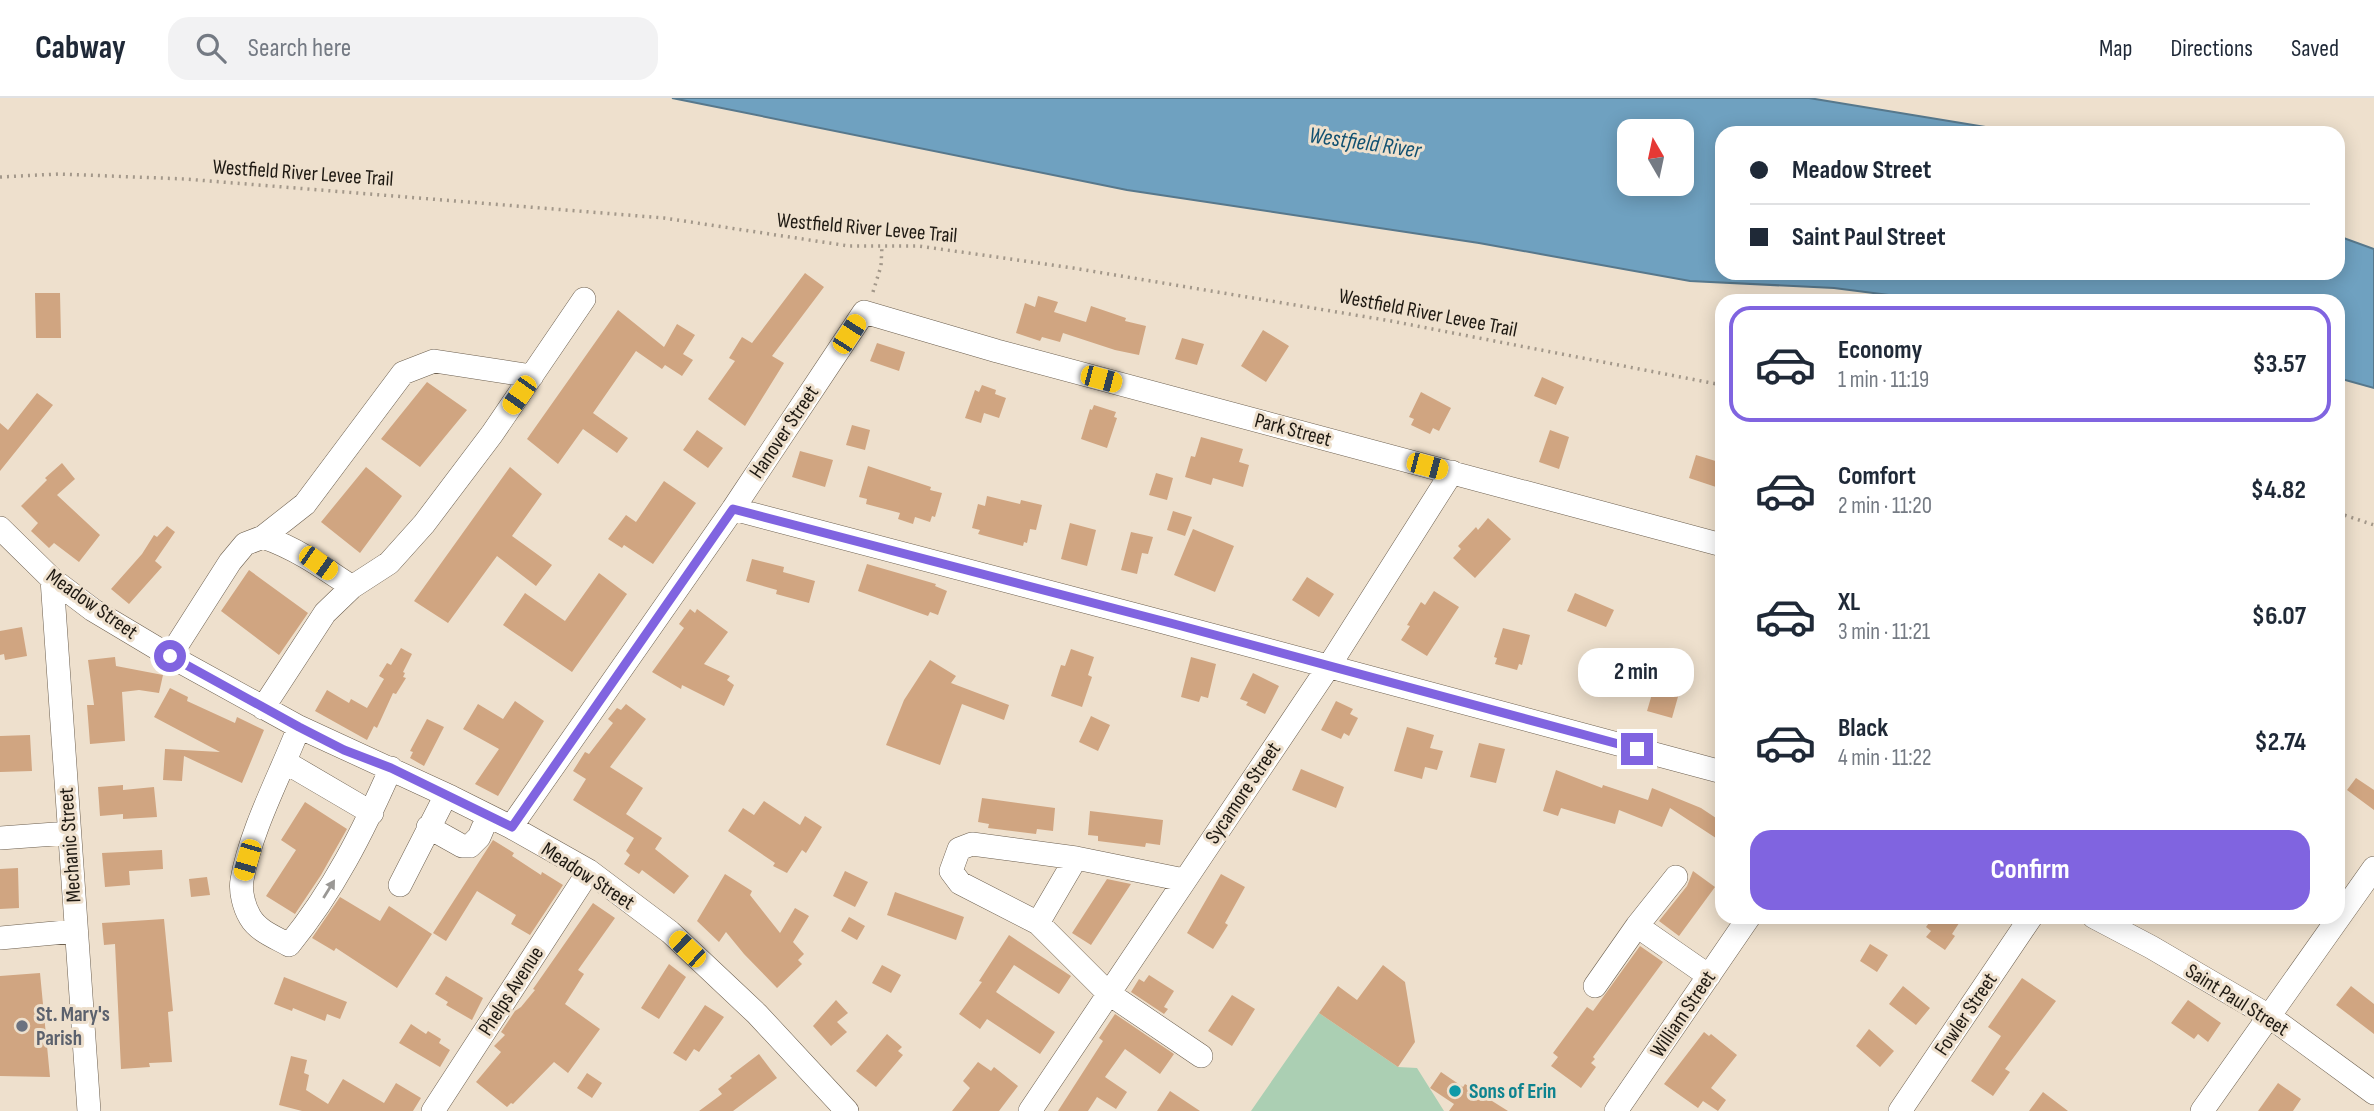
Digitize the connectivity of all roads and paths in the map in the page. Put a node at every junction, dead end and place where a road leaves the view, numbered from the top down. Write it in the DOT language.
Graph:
graph roads {
  1 [pos="1,176"];
  2 [pos="883,246"];
  3 [pos="584,299"];
  4 [pos="864,312"];
  5 [pos="532,376"];
  6 [pos="1715,384"];
  7 [pos="1452,472"];
  8 [pos="733,509"];
  9 [pos="2345,515"];
  10 [pos="2374,525"];
  11 [pos="0,528"];
  12 [pos="263,537"];
  13 [pos="1715,543"];
  14 [pos="52,579"];
  15 [pos="352,587"];
  16 [pos="170,656"];
  17 [pos="1329,666"];
  18 [pos="263,708"];
  19 [pos="299,727"];
  20 [pos="285,762"];
  21 [pos="391,768"];
  22 [pos="1715,770"];
  23 [pos="446,795"];
  24 [pos="372,814"];
  25 [pos="488,816"];
  26 [pos="428,827"];
  27 [pos="512,827"];
  28 [pos="69,833"];
  29 [pos="0,838"];
  30 [pos="1076,858"];
  31 [pos="2374,868"];
  32 [pos="589,871"];
  33 [pos="1676,877"];
  34 [pos="1184,880"];
  35 [pos="400,885"];
  36 [pos="2345,909"];
  37 [pos="1038,923"];
  38 [pos="1744,924"];
  39 [pos="2026,924"];
  40 [pos="2107,924"];
  41 [pos="2334,924"];
  42 [pos="1637,926"];
  43 [pos="76,932"];
  44 [pos="0,938"];
  45 [pos="1709,976"];
  46 [pos="1595,986"];
  47 [pos="1108,993"];
  48 [pos="2269,1016"];
  49 [pos="1201,1056"];
  50 [pos="2374,1093"];
  51 [pos="844,1110"];
  52 [pos="89,1111"];
  53 [pos="433,1111"];
  54 [pos="1030,1111"];
  55 [pos="1616,1111"];
  56 [pos="1900,1111"];
  57 [pos="2202,1111"];
  1 -- 2 [label="path, Westfield River Levee Trail"];
  2 -- 4 [label="path"];
  2 -- 6 [label="path, Westfield River Levee Trail"];
  3 -- 5 [label="street"];
  4 -- 7 [label="street, Park Street"];
  4 -- 8 [label="street, Hanover Street"];
  5 -- 12 [label="street"];
  5 -- 15 [label="street"];
  7 -- 13 [label="street, Park Street"];
  7 -- 17 [label="street, Sycamore Street"];
  8 -- 17 [label="street"];
  8 -- 27 [label="street, Hanover Street"];
  9 -- 10 [label="path"];
  11 -- 14 [label="street, Meadow Street"];
  12 -- 15 [label="street"];
  12 -- 16 [label="street"];
  14 -- 16 [label="street, Meadow Street"];
  14 -- 28 [label="street, Mechanic Street"];
  15 -- 18 [label="street"];
  16 -- 18 [label="street, Meadow Street"];
  17 -- 22 [label="street"];
  17 -- 34 [label="street, Sycamore Street"];
  18 -- 19 [label="street, Meadow Street"];
  19 -- 20 [label="street"];
  19 -- 21 [label="street, Meadow Street"];
  20 -- 24 [label="street"];
  20 -- 24 [label="street, one-way"];
  21 -- 23 [label="street, Meadow Street"];
  21 -- 24 [label="street"];
  23 -- 25 [label="street, Meadow Street"];
  23 -- 26 [label="street"];
  25 -- 26 [label="street"];
  25 -- 27 [label="street, Meadow Street"];
  26 -- 35 [label="street"];
  27 -- 32 [label="street, Meadow Street"];
  28 -- 29 [label="street"];
  28 -- 43 [label="street, Mechanic Street"];
  30 -- 34 [label="street"];
  30 -- 37 [label="street"];
  30 -- 37 [label="street"];
  31 -- 36 [label="street"];
  32 -- 51 [label="street, Meadow Street"];
  32 -- 53 [label="street, Phelps Avenue"];
  33 -- 42 [label="street"];
  34 -- 47 [label="street, Sycamore Street"];
  37 -- 47 [label="street"];
  38 -- 45 [label="street, William Street"];
  39 -- 56 [label="street, Fowler Street"];
  40 -- 48 [label="street, Saint Paul Street"];
  41 -- 48 [label="street"];
  42 -- 45 [label="street"];
  42 -- 46 [label="street"];
  43 -- 44 [label="street"];
  43 -- 52 [label="street, Mechanic Street"];
  45 -- 55 [label="street, William Street"];
  47 -- 49 [label="street"];
  47 -- 54 [label="street, Sycamore Street"];
  48 -- 50 [label="street, Saint Paul Street"];
  48 -- 57 [label="street"];
}
